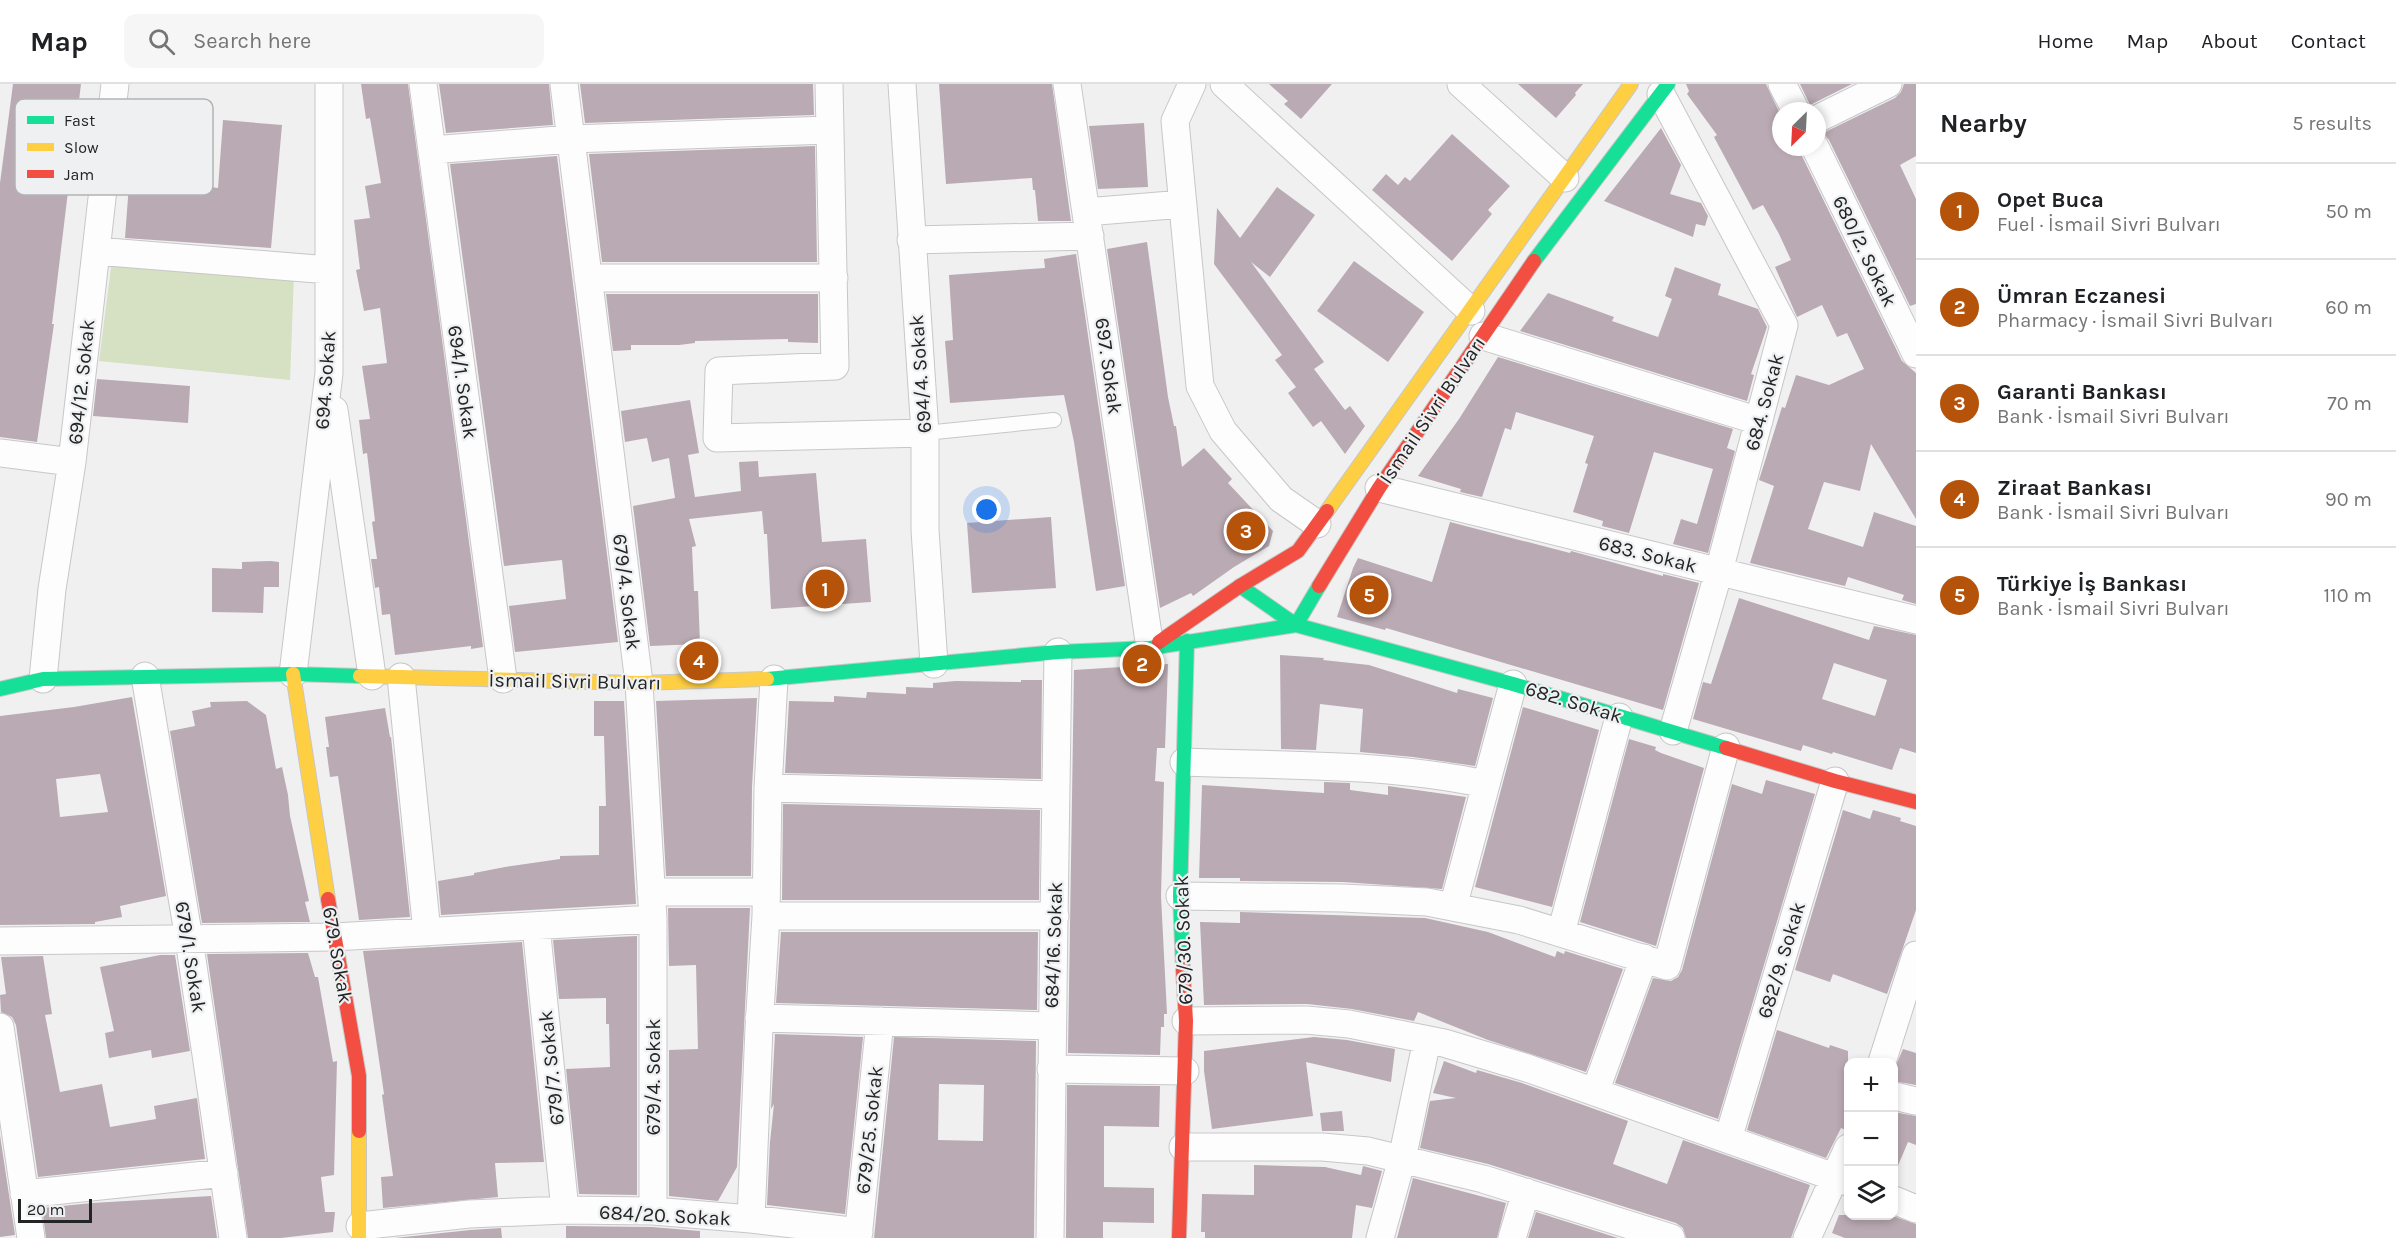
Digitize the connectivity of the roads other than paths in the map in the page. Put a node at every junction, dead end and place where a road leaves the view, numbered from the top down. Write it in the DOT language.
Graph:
graph roads {
  1 [pos="115,84"];
  2 [pos="329,84"];
  3 [pos="423,84"];
  4 [pos="564,84"];
  5 [pos="829,84"];
  6 [pos="902,84"];
  7 [pos="1067,84"];
  8 [pos="1192,84"];
  9 [pos="1224,84"];
  10 [pos="1461,84"];
  11 [pos="1631,84"];
  12 [pos="1782,84"];
  13 [pos="1888,84"];
  14 [pos="1665,89"];
  15 [pos="113,99"];
  16 [pos="1791,102"];
  17 [pos="1826,115"];
  18 [pos="830,130"];
  19 [pos="571,139"];
  20 [pos="432,150"];
  21 [pos="1820,156"];
  22 [pos="1565,178"];
  23 [pos="102,195"];
  24 [pos="1183,204"];
  25 [pos="1088,224"];
  26 [pos="911,240"];
  27 [pos="96,251"];
  28 [pos="329,270"];
  29 [pos="588,278"];
  30 [pos="834,278"];
  31 [pos="1471,311"];
  32 [pos="1909,325"];
  33 [pos="1482,336"];
  34 [pos="1916,354"];
  35 [pos="329,374"];
  36 [pos="1054,420"];
  37 [pos="1759,422"];
  38 [pos="925,433"];
  39 [pos="0,453"];
  40 [pos="72,462"];
  41 [pos="1379,488"];
  42 [pos="1317,524"];
  43 [pos="1719,571"];
  44 [pos="1240,586"];
  45 [pos="1916,620"];
  46 [pos="1296,625"];
  47 [pos="1186,641"];
  48 [pos="1150,648"];
  49 [pos="1058,652"];
  50 [pos="934,664"];
  51 [pos="293,674"];
  52 [pos="145,676"];
  53 [pos="372,676"];
  54 [pos="401,677"];
  55 [pos="43,679"];
  56 [pos="774,679"];
  57 [pos="503,680"];
  58 [pos="639,683"];
  59 [pos="1513,684"];
  60 [pos="0,690"];
  61 [pos="1619,717"];
  62 [pos="1673,731"];
  63 [pos="1726,747"];
  64 [pos="1184,762"];
  65 [pos="1835,781"];
  66 [pos="1485,784"];
  67 [pos="768,788"];
  68 [pos="1056,795"];
  69 [pos="1916,802"];
  70 [pos="651,892"];
  71 [pos="1180,896"];
  72 [pos="766,904"];
  73 [pos="1452,907"];
  74 [pos="1055,916"];
  75 [pos="653,919"];
  76 [pos="536,926"];
  77 [pos="427,932"];
  78 [pos="1561,933"];
  79 [pos="334,937"];
  80 [pos="189,939"];
  81 [pos="0,941"];
  82 [pos="1916,955"];
  83 [pos="1644,958"];
  84 [pos="1912,984"];
  85 [pos="759,1018"];
  86 [pos="1186,1021"];
  87 [pos="880,1022"];
  88 [pos="1051,1026"];
  89 [pos="0,1027"];
  90 [pos="1427,1040"];
  91 [pos="1884,1058"];
  92 [pos="1051,1069"];
  93 [pos="1185,1071"];
  94 [pos="1595,1092"];
  95 [pos="1898,1097"];
  96 [pos="1916,1101"];
  97 [pos="1728,1139"];
  98 [pos="1183,1147"];
  99 [pos="1402,1159"];
  100 [pos="224,1173"];
  101 [pos="1842,1180"];
  102 [pos="1526,1192"];
  103 [pos="24,1194"];
  104 [pos="1898,1202"];
  105 [pos="1916,1209"];
  106 [pos="565,1210"];
  107 [pos="653,1211"];
  108 [pos="734,1225"];
  109 [pos="470,1226"];
  110 [pos="359,1232"];
  111 [pos="859,1235"];
  112 [pos="1661,1237"];
  113 [pos="31,1238"];
  114 [pos="233,1238"];
  115 [pos="1050,1238"];
  116 [pos="1179,1238"];
  117 [pos="1380,1238"];
  118 [pos="1512,1238"];
  119 [pos="1807,1238"];
  1 -- 15 [label="street, 694/12. Sokak"];
  2 -- 28 [label="street, 694. Sokak"];
  3 -- 20 [label="street, 694/1. Sokak"];
  4 -- 19 [label="street, 679/4. Sokak"];
  5 -- 18 [label="street"];
  6 -- 26 [label="street, 694/4. Sokak"];
  7 -- 25 [label="street, 697. Sokak"];
  8 -- 24 [label="street"];
  9 -- 31 [label="street"];
  10 -- 22 [label="street"];
  11 -- 22 [label="main road, İsmail Sivri Bulvarı"];
  12 -- 16 [label="street"];
  13 -- 17 [label="street"];
  14 -- 33 [label="main road, İsmail Sivri Bulvarı"];
  14 -- 37 [label="street, 684. Sokak"];
  18 -- 19 [label="street"];
  18 -- 30 [label="street"];
  19 -- 20 [label="street"];
  19 -- 29 [label="street, 679/4. Sokak"];
  20 -- 57 [label="street, 694/1. Sokak"];
  21 -- 32 [label="street, 680/2. Sokak"];
  22 -- 31 [label="main road, İsmail Sivri Bulvarı"];
  23 -- 27 [label="street, 694/12. Sokak"];
  24 -- 25 [label="street"];
  24 -- 42 [label="street"];
  25 -- 26 [label="street"];
  25 -- 48 [label="street, 697. Sokak"];
  26 -- 38 [label="street, 694/4. Sokak"];
  27 -- 28 [label="street"];
  27 -- 40 [label="street, 694/12. Sokak"];
  28 -- 35 [label="street, 694. Sokak"];
  29 -- 30 [label="street"];
  29 -- 58 [label="street, 679/4. Sokak"];
  30 -- 38 [label="street"];
  31 -- 42 [label="main road, İsmail Sivri Bulvarı"];
  32 -- 34 [label="street, 680/2. Sokak"];
  33 -- 37 [label="street"];
  33 -- 41 [label="main road, İsmail Sivri Bulvarı"];
  35 -- 51 [label="street, 694. Sokak"];
  35 -- 53 [label="street"];
  36 -- 38 [label="lane"];
  37 -- 43 [label="street, 684. Sokak"];
  38 -- 50 [label="street, 694/4. Sokak"];
  39 -- 40 [label="street"];
  40 -- 55 [label="street, 694/12. Sokak"];
  41 -- 43 [label="street, 683. Sokak"];
  41 -- 46 [label="main road, İsmail Sivri Bulvarı"];
  42 -- 44 [label="main road, İsmail Sivri Bulvarı"];
  43 -- 45 [label="street, 683. Sokak"];
  43 -- 62 [label="street, 684. Sokak"];
  44 -- 46 [label="main road, 682. Sokak"];
  44 -- 48 [label="main road, İsmail Sivri Bulvarı"];
  46 -- 47 [label="main road, İsmail Sivri Bulvarı"];
  46 -- 59 [label="main road, 682. Sokak"];
  47 -- 48 [label="main road, İsmail Sivri Bulvarı"];
  47 -- 64 [label="main road, 679/30. Sokak"];
  48 -- 49 [label="main road, İsmail Sivri Bulvarı"];
  49 -- 50 [label="main road, İsmail Sivri Bulvarı"];
  49 -- 68 [label="street, 684/16. Sokak"];
  50 -- 56 [label="main road, İsmail Sivri Bulvarı"];
  51 -- 52 [label="main road, İsmail Sivri Bulvarı"];
  51 -- 53 [label="main road, İsmail Sivri Bulvarı"];
  51 -- 79 [label="main road, 679. Sokak"];
  52 -- 55 [label="main road, İsmail Sivri Bulvarı"];
  52 -- 80 [label="street, 679/1. Sokak"];
  53 -- 54 [label="main road, İsmail Sivri Bulvarı"];
  54 -- 57 [label="main road, İsmail Sivri Bulvarı"];
  54 -- 77 [label="street"];
  55 -- 60 [label="main road, İsmail Sivri Bulvarı"];
  56 -- 58 [label="main road, İsmail Sivri Bulvarı"];
  56 -- 67 [label="street"];
  57 -- 58 [label="main road, İsmail Sivri Bulvarı"];
  58 -- 70 [label="street, 679/4. Sokak"];
  59 -- 61 [label="main road, 682. Sokak"];
  59 -- 66 [label="street"];
  61 -- 62 [label="main road, 682. Sokak"];
  61 -- 78 [label="street"];
  62 -- 63 [label="main road, 682. Sokak"];
  63 -- 65 [label="main road, 682. Sokak"];
  63 -- 83 [label="street"];
  64 -- 66 [label="street"];
  64 -- 71 [label="main road, 679/30. Sokak"];
  65 -- 69 [label="main road, 682. Sokak"];
  65 -- 97 [label="street, 682/9. Sokak"];
  66 -- 73 [label="street"];
  67 -- 68 [label="street"];
  67 -- 72 [label="street"];
  68 -- 74 [label="street, 684/16. Sokak"];
  70 -- 72 [label="street"];
  70 -- 75 [label="street, 679/4. Sokak"];
  71 -- 73 [label="street"];
  71 -- 86 [label="main road, 679/30. Sokak"];
  72 -- 74 [label="street"];
  72 -- 85 [label="street"];
  73 -- 78 [label="street"];
  74 -- 88 [label="street, 684/16. Sokak"];
  75 -- 76 [label="street"];
  75 -- 107 [label="street, 679/4. Sokak"];
  76 -- 77 [label="street"];
  76 -- 106 [label="street, 679/7. Sokak"];
  77 -- 79 [label="street"];
  78 -- 83 [label="street"];
  79 -- 80 [label="street"];
  79 -- 110 [label="main road, 679. Sokak"];
  80 -- 81 [label="street"];
  80 -- 100 [label="street, 679/1. Sokak"];
  82 -- 84 [label="street"];
  83 -- 94 [label="street"];
  84 -- 91 [label="street"];
  85 -- 87 [label="street"];
  85 -- 108 [label="street"];
  86 -- 90 [label="street"];
  86 -- 93 [label="main road, 679/30. Sokak"];
  87 -- 88 [label="street"];
  87 -- 111 [label="street, 679/25. Sokak"];
  88 -- 92 [label="street, 684/16. Sokak"];
  89 -- 103 [label="street"];
  90 -- 94 [label="street"];
  90 -- 99 [label="street"];
  92 -- 93 [label="street"];
  92 -- 115 [label="street, 684/16. Sokak"];
  93 -- 98 [label="main road, 679/30. Sokak"];
  94 -- 97 [label="street"];
  95 -- 96 [label="street"];
  97 -- 101 [label="street"];
  98 -- 99 [label="street"];
  98 -- 116 [label="main road, 679/30. Sokak"];
  99 -- 102 [label="street"];
  99 -- 117 [label="street"];
  100 -- 103 [label="street"];
  100 -- 114 [label="street, 679/1. Sokak"];
  101 -- 119 [label="street"];
  102 -- 112 [label="street"];
  102 -- 118 [label="street"];
  103 -- 113 [label="street"];
  104 -- 105 [label="street"];
  106 -- 107 [label="street, 684/20. Sokak"];
  106 -- 109 [label="street, 684/20. Sokak"];
  107 -- 108 [label="street, 684/20. Sokak"];
  108 -- 111 [label="street, 684/20. Sokak"];
  109 -- 110 [label="street, 684/20. Sokak"];
}
